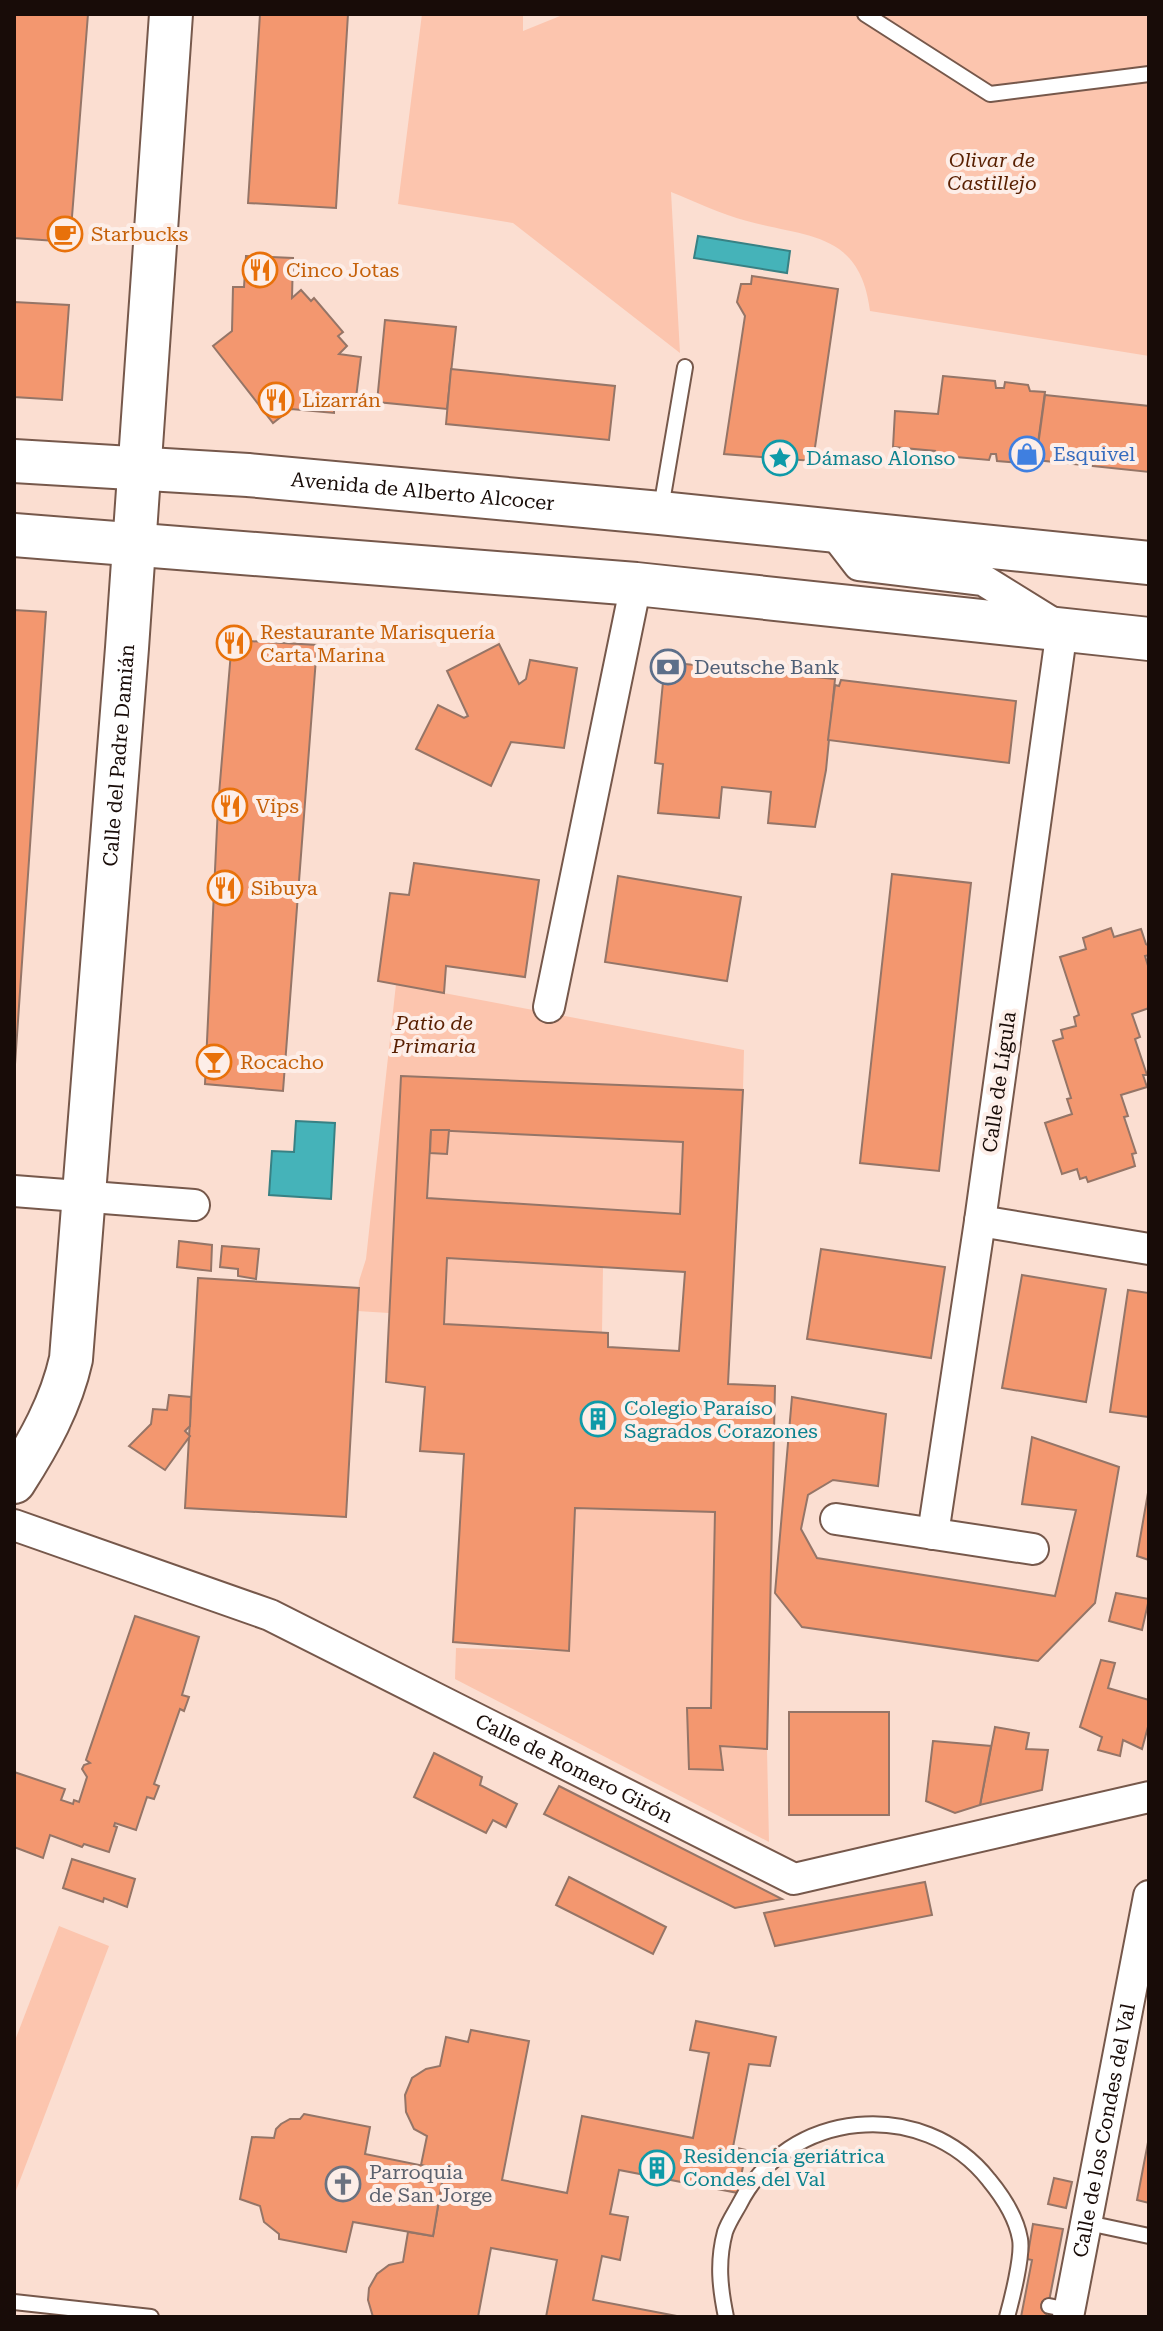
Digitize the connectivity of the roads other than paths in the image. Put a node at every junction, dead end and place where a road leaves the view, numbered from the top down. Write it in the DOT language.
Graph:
graph roads {
  1 [pos="171,14"];
  2 [pos="865,14"];
  3 [pos="1149,74"];
  4 [pos="685,367"];
  5 [pos="14,461"];
  6 [pos="138,467"];
  7 [pos="660,513"];
  8 [pos="832,530"];
  9 [pos="14,535"];
  10 [pos="133,545"];
  11 [pos="1149,563"];
  12 [pos="636,584"];
  13 [pos="1062,629"];
  14 [pos="1149,639"];
  15 [pos="549,1007"];
  16 [pos="14,1191"];
  17 [pos="83,1197"];
  18 [pos="194,1205"];
  19 [pos="980,1221"];
  20 [pos="1149,1249"];
  21 [pos="14,1482"];
  22 [pos="836,1519"];
  23 [pos="14,1525"];
  24 [pos="933,1534"];
  25 [pos="1033,1549"];
  26 [pos="1149,1797"];
  27 [pos="1149,1896"];
  28 [pos="1088,2223"];
  29 [pos="1149,2236"];
  30 [pos="14,2302"];
  31 [pos="1062,2311"];
  32 [pos="151,2317"];
  33 [pos="726,2317"];
  34 [pos="1007,2317"];
  1 -- 6 [label="main road, Calle del Padre Damián"];
  2 -- 3 [label="lane"];
  4 -- 7 [label="lane"];
  5 -- 6 [label="main road, Avenida de Alberto Alcocer"];
  6 -- 7 [label="main road, Avenida de Alberto Alcocer"];
  6 -- 10 [label="main road, Calle del Padre Damián"];
  7 -- 8 [label="main road, Avenida de Alberto Alcocer"];
  8 -- 11 [label="main road, Avenida de Alberto Alcocer"];
  8 -- 13 [label="street"];
  9 -- 10 [label="main road"];
  10 -- 12 [label="main road"];
  10 -- 17 [label="main road, Calle del Padre Damián"];
  12 -- 13 [label="main road"];
  12 -- 15 [label="street"];
  13 -- 14 [label="main road"];
  13 -- 19 [label="street, Calle de Lígula"];
  16 -- 17 [label="street"];
  17 -- 18 [label="street"];
  17 -- 21 [label="main road, Calle del Padre Damián"];
  19 -- 20 [label="street"];
  19 -- 24 [label="street, Calle de Lígula"];
  22 -- 24 [label="street"];
  23 -- 26 [label="street, Calle de Romero Girón"];
  24 -- 25 [label="street"];
  27 -- 28 [label="street, Calle de los Condes del Val"];
  28 -- 29 [label="lane"];
  28 -- 31 [label="street, Calle de los Condes del Val"];
  30 -- 32 [label="lane"];
  33 -- 34 [label="lane"];
}
